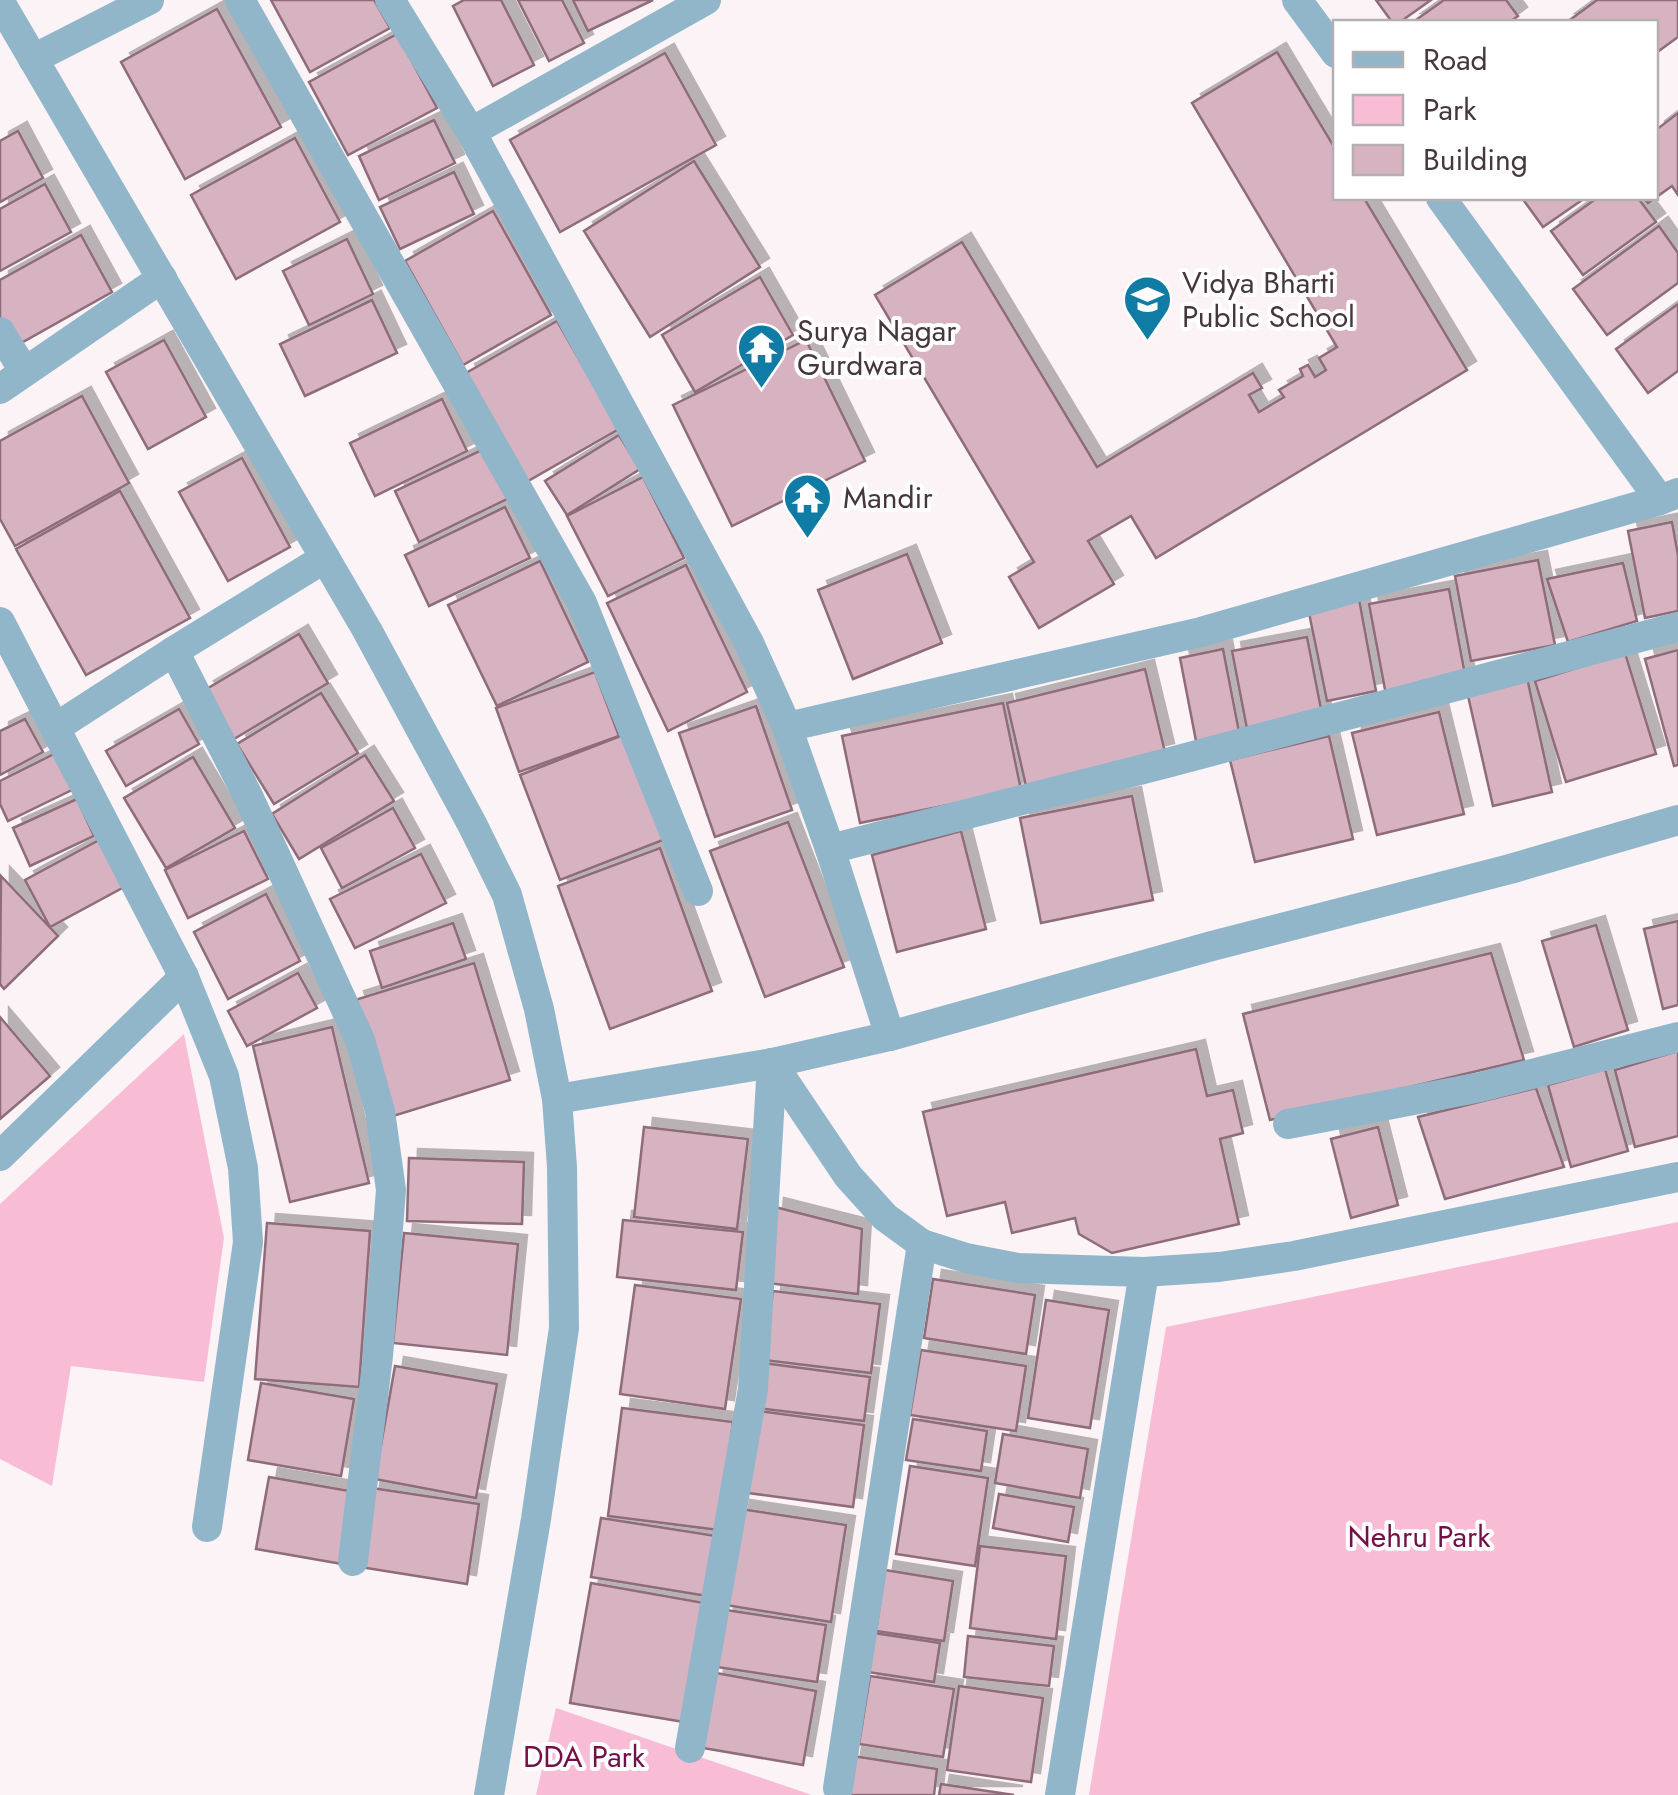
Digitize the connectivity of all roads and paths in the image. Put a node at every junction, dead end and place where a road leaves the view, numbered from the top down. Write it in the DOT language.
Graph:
graph roads {
  1 [pos="149,0"];
  2 [pos="240,0"];
  3 [pos="706,0"];
  4 [pos="1297,0"];
  5 [pos="0,2"];
  6 [pos="400,4"];
  7 [pos="1333,48"];
  8 [pos="33,59"];
  9 [pos="471,132"];
  10 [pos="1443,200"];
  11 [pos="162,278"];
  12 [pos="0,332"];
  13 [pos="12,380"];
  14 [pos="1669,497"];
  15 [pos="324,558"];
  16 [pos="0,622"];
  17 [pos="1678,627"];
  18 [pos="174,651"];
  19 [pos="787,726"];
  20 [pos="55,728"];
  21 [pos="1678,820"];
  22 [pos="830,849"];
  23 [pos="698,892"];
  24 [pos="184,977"];
  25 [pos="890,1036"];
  26 [pos="1678,1037"];
  27 [pos="772,1063"];
  28 [pos="557,1099"];
  29 [pos="1288,1124"];
  30 [pos="0,1156"];
  31 [pos="1678,1178"];
  32 [pos="922,1244"];
  33 [pos="1144,1272"];
  34 [pos="207,1527"];
  35 [pos="354,1561"];
  36 [pos="690,1748"];
  37 [pos="838,1788"];
  38 [pos="489,1795"];
  39 [pos="1060,1795"];
  1 -- 8 [label="street"];
  2 -- 23 [label="street"];
  3 -- 9 [label="street"];
  4 -- 7 [label="street"];
  5 -- 8 [label="street"];
  6 -- 9 [label="street"];
  8 -- 11 [label="street"];
  9 -- 19 [label="street"];
  10 -- 14 [label="street"];
  11 -- 13 [label="street"];
  11 -- 15 [label="street"];
  12 -- 13 [label="street"];
  14 -- 19 [label="street"];
  15 -- 18 [label="street"];
  15 -- 28 [label="street"];
  16 -- 20 [label="street"];
  17 -- 22 [label="street"];
  18 -- 20 [label="street"];
  18 -- 35 [label="street"];
  19 -- 22 [label="street"];
  20 -- 24 [label="street"];
  21 -- 25 [label="street"];
  22 -- 25 [label="street"];
  24 -- 30 [label="street"];
  24 -- 34 [label="street"];
  25 -- 27 [label="street"];
  26 -- 29 [label="street"];
  27 -- 28 [label="street"];
  27 -- 32 [label="street"];
  27 -- 36 [label="street"];
  28 -- 38 [label="street"];
  31 -- 33 [label="street"];
  32 -- 33 [label="street"];
  32 -- 37 [label="street"];
  33 -- 39 [label="street"];
}
